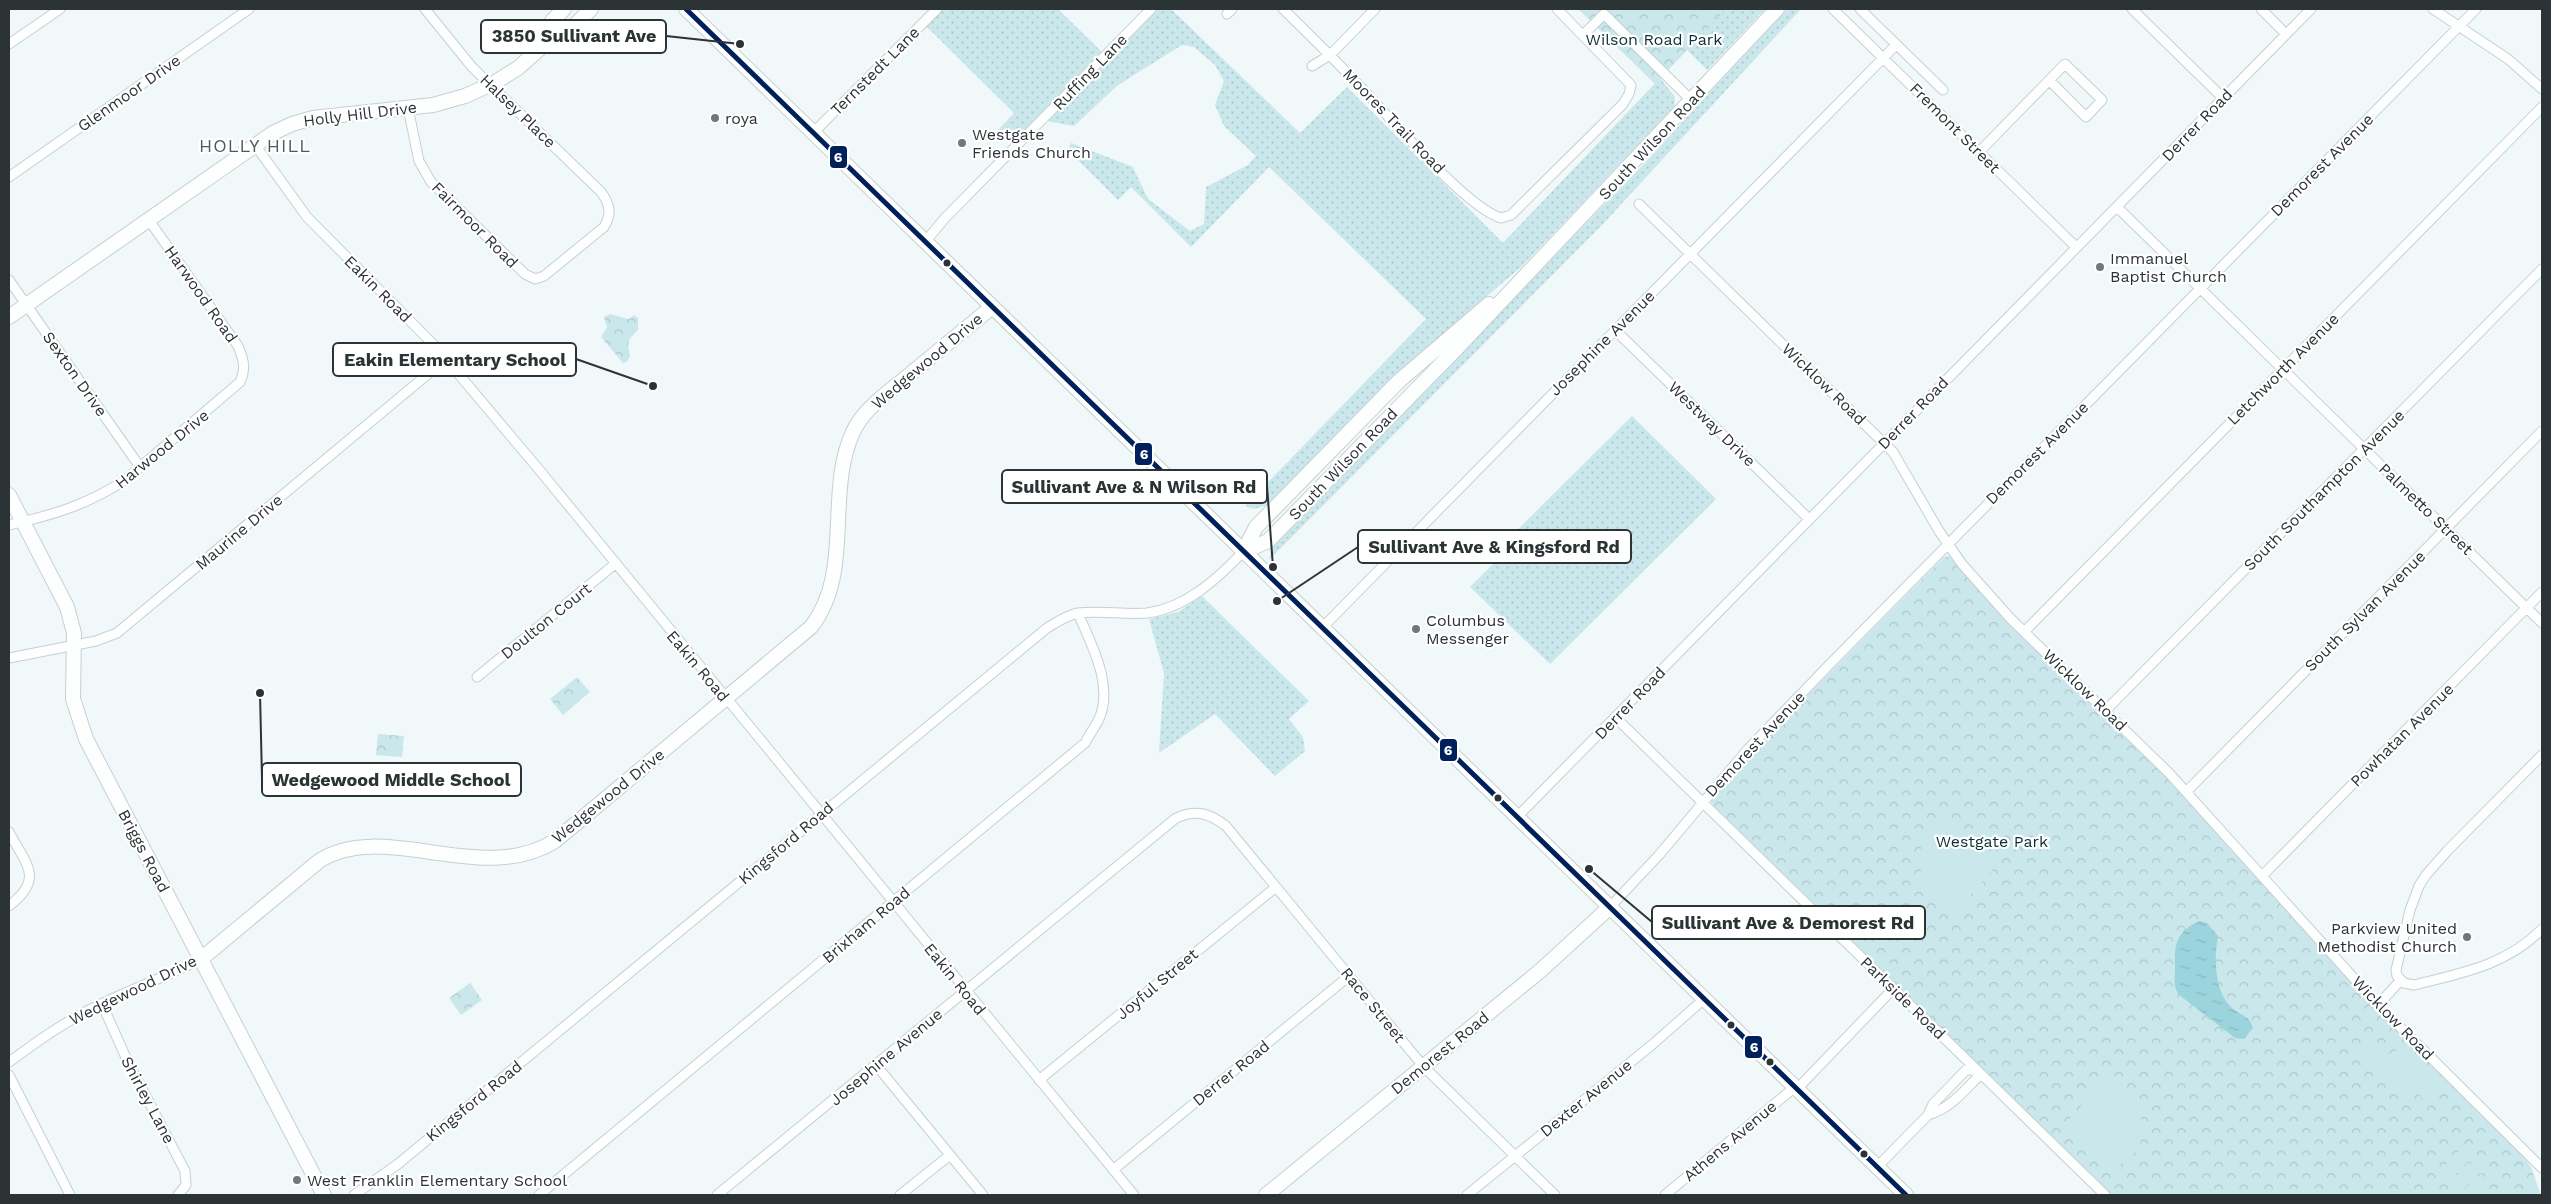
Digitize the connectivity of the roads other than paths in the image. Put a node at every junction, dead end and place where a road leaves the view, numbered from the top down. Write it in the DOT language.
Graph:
graph roads {
  1 [pos="60,9"];
  2 [pos="249,9"];
  3 [pos="425,9"];
  4 [pos="564,9"];
  5 [pos="591,9"];
  6 [pos="686,9"];
  7 [pos="937,9"];
  8 [pos="1151,9"];
  9 [pos="1283,9"];
  10 [pos="1375,9"];
  11 [pos="1557,9"];
  12 [pos="1777,9"];
  13 [pos="1833,9"];
  14 [pos="1860,9"];
  15 [pos="2132,9"];
  16 [pos="2261,9"];
  17 [pos="2311,9"];
  18 [pos="2432,9"];
  19 [pos="2476,9"];
  20 [pos="2459,25"];
  21 [pos="2286,34"];
  22 [pos="1584,35"];
  23 [pos="9,44"];
  24 [pos="545,44"];
  25 [pos="1896,45"];
  26 [pos="1330,54"];
  27 [pos="1883,57"];
  28 [pos="1312,66"];
  29 [pos="2049,80"];
  30 [pos="490,84"];
  31 [pos="2542,89"];
  32 [pos="1943,90"];
  33 [pos="2223,98"];
  34 [pos="1692,101"];
  35 [pos="2542,107"];
  36 [pos="408,108"];
  37 [pos="813,133"];
  38 [pos="255,145"];
  39 [pos="1979,152"];
  40 [pos="9,177"];
  41 [pos="1639,204"];
  42 [pos="2116,207"];
  43 [pos="148,220"];
  44 [pos="925,242"];
  45 [pos="2076,247"];
  46 [pos="1690,254"];
  47 [pos="2542,269"];
  48 [pos="535,279"];
  49 [pos="9,280"];
  50 [pos="2201,289"];
  51 [pos="26,305"];
  52 [pos="992,307"];
  53 [pos="9,317"];
  54 [pos="1615,330"];
  55 [pos="446,359"];
  56 [pos="2283,370"];
  57 [pos="244,372"];
  58 [pos="2542,431"];
  59 [pos="1884,443"];
  60 [pos="2364,449"];
  61 [pos="140,467"];
  62 [pos="9,494"];
  63 [pos="1809,519"];
  64 [pos="15,523"];
  65 [pos="2446,529"];
  66 [pos="1948,544"];
  67 [pos="1243,552"];
  68 [pos="616,564"];
  69 [pos="2542,592"];
  70 [pos="2527,608"];
  71 [pos="1078,613"];
  72 [pos="2542,623"];
  73 [pos="1321,629"];
  74 [pos="2024,632"];
  75 [pos="74,645"];
  76 [pos="9,658"];
  77 [pos="477,677"];
  78 [pos="726,699"];
  79 [pos="2106,710"];
  80 [pos="1615,718"];
  81 [pos="2542,755"];
  82 [pos="2187,792"];
  83 [pos="1702,802"];
  84 [pos="1198,812"];
  85 [pos="821,814"];
  86 [pos="1516,818"];
  87 [pos="9,832"];
  88 [pos="2262,876"];
  89 [pos="1276,887"];
  90 [pos="893,903"];
  91 [pos="9,906"];
  92 [pos="1610,907"];
  93 [pos="2542,929"];
  94 [pos="200,959"];
  95 [pos="1349,976"];
  96 [pos="2400,981"];
  97 [pos="1893,989"];
  98 [pos="966,991"];
  99 [pos="1704,998"];
  100 [pos="102,1004"];
  101 [pos="2378,1005"];
  102 [pos="9,1062"];
  103 [pos="876,1065"];
  104 [pos="1423,1066"];
  105 [pos="1977,1070"];
  106 [pos="9,1075"];
  107 [pos="1039,1080"];
  108 [pos="1796,1088"];
  109 [pos="1928,1116"];
  110 [pos="950,1155"];
  111 [pos="1514,1156"];
  112 [pos="1877,1167"];
  113 [pos="2542,1168"];
  114 [pos="1113,1170"];
  115 [pos="70,1195"];
  116 [pos="178,1195"];
  117 [pos="324,1195"];
  118 [pos="354,1195"];
  119 [pos="539,1195"];
  120 [pos="717,1195"];
  121 [pos="900,1195"];
  122 [pos="983,1195"];
  123 [pos="1134,1195"];
  124 [pos="1266,1195"];
  125 [pos="1467,1195"];
  126 [pos="1555,1195"];
  127 [pos="1665,1195"];
  128 [pos="1906,1195"];
  129 [pos="2105,1195"];
  1 -- 23 [label="street"];
  2 -- 40 [label="street, Glenmoor Drive"];
  3 -- 30 [label="street, Halsey Place"];
  4 -- 24 [label="street"];
  5 -- 24 [label="street, Holly Hill Drive"];
  6 -- 37 [label="street"];
  7 -- 37 [label="street, Ternstedt Lane"];
  8 -- 44 [label="street, Ruffing Lane"];
  9 -- 26 [label="street, Moores Trail Road"];
  10 -- 26 [label="street"];
  11 -- 22 [label="street"];
  12 -- 34 [label="street, South Wilson Road"];
  13 -- 27 [label="street, Fremont Street"];
  14 -- 25 [label="street"];
  15 -- 33 [label="street"];
  16 -- 21 [label="street"];
  17 -- 21 [label="street, Derrer Road"];
  18 -- 20 [label="street"];
  19 -- 20 [label="street, Demorest Avenue"];
  20 -- 31 [label="street"];
  20 -- 50 [label="street, Demorest Avenue"];
  21 -- 33 [label="street, Derrer Road"];
  22 -- 26 [label="street, Moores Trail Road"];
  22 -- 34 [label="street"];
  24 -- 30 [label="street, Holly Hill Drive"];
  25 -- 27 [label="street, Josephine Avenue"];
  25 -- 32 [label="street"];
  26 -- 28 [label="street"];
  27 -- 39 [label="street, Fremont Street"];
  27 -- 46 [label="street, Josephine Avenue"];
  29 -- 29 [label="street"];
  29 -- 39 [label="street"];
  30 -- 36 [label="street, Holly Hill Drive"];
  30 -- 48 [label="street, Halsey Place"];
  33 -- 42 [label="street, Derrer Road"];
  34 -- 67 [label="street, South Wilson Road"];
  35 -- 56 [label="street, Letchworth Avenue"];
  36 -- 38 [label="street, Holly Hill Drive"];
  36 -- 48 [label="street, Fairmoor Road"];
  37 -- 44 [label="street"];
  38 -- 43 [label="street, Holly Hill Drive"];
  38 -- 55 [label="street, Eakin Road"];
  39 -- 45 [label="street, Fremont Street"];
  41 -- 46 [label="street, Wicklow Road"];
  42 -- 45 [label="street, Derrer Road"];
  42 -- 50 [label="street, Palmetto Street"];
  43 -- 51 [label="street, Holly Hill Drive"];
  43 -- 57 [label="street, Harwood Road"];
  44 -- 52 [label="street"];
  45 -- 59 [label="street, Derrer Road"];
  46 -- 54 [label="street, Josephine Avenue"];
  46 -- 59 [label="street, Wicklow Road"];
  47 -- 60 [label="street, South Southampton Avenue"];
  49 -- 51 [label="street, Sexton Drive"];
  50 -- 56 [label="street, Palmetto Street"];
  50 -- 66 [label="street, Demorest Avenue"];
  51 -- 53 [label="street, Holly Hill Drive"];
  51 -- 61 [label="street, Sexton Drive"];
  52 -- 67 [label="street"];
  52 -- 78 [label="street, Wedgewood Drive"];
  54 -- 63 [label="street, Westway Drive"];
  54 -- 73 [label="street, Josephine Avenue"];
  55 -- 68 [label="street, Eakin Road"];
  55 -- 75 [label="street, Maurine Drive"];
  56 -- 60 [label="street, Palmetto Street"];
  56 -- 74 [label="street, Letchworth Avenue"];
  57 -- 61 [label="street, Harwood Drive"];
  58 -- 65 [label="street, South Sylvan Avenue"];
  59 -- 63 [label="street, Derrer Road"];
  59 -- 66 [label="street, Wicklow Road"];
  60 -- 65 [label="street, Palmetto Street"];
  60 -- 79 [label="street, South Southampton Avenue"];
  61 -- 64 [label="street, Harwood Drive"];
  62 -- 64 [label="street, Briggs Road"];
  63 -- 80 [label="street, Derrer Road"];
  64 -- 75 [label="street, Briggs Road"];
  65 -- 70 [label="street, Palmetto Street"];
  65 -- 82 [label="street, South Sylvan Avenue"];
  66 -- 74 [label="street, Wicklow Road"];
  66 -- 83 [label="street, Demorest Avenue"];
  67 -- 71 [label="street, Kingsford Road"];
  67 -- 73 [label="street"];
  68 -- 77 [label="street, Doulton Court"];
  68 -- 78 [label="street, Eakin Road"];
  69 -- 70 [label="street, Powhatan Avenue"];
  70 -- 72 [label="street, Palmetto Street"];
  70 -- 88 [label="street, Powhatan Avenue"];
  71 -- 85 [label="street, Kingsford Road"];
  71 -- 90 [label="street, Brixham Road"];
  73 -- 86 [label="street"];
  74 -- 79 [label="street, Wicklow Road"];
  75 -- 76 [label="street, Maurine Drive"];
  75 -- 94 [label="street, Briggs Road"];
  78 -- 85 [label="street, Eakin Road"];
  78 -- 94 [label="street, Wedgewood Drive"];
  79 -- 82 [label="street, Wicklow Road"];
  80 -- 83 [label="street, Parkside Road"];
  80 -- 86 [label="street, Derrer Road"];
  81 -- 96 [label="street"];
  82 -- 88 [label="street, Wicklow Road"];
  83 -- 92 [label="street, Demorest Avenue"];
  83 -- 97 [label="street, Parkside Road"];
  84 -- 89 [label="street, Race Street"];
  84 -- 98 [label="street, Josephine Avenue"];
  85 -- 90 [label="street, Eakin Road"];
  85 -- 118 [label="street, Kingsford Road"];
  86 -- 92 [label="street"];
  87 -- 91 [label="street"];
  88 -- 101 [label="street, Wicklow Road"];
  89 -- 95 [label="street, Race Street"];
  89 -- 107 [label="street, Joyful Street"];
  90 -- 98 [label="street, Eakin Road"];
  90 -- 119 [label="street, Brixham Road"];
  92 -- 99 [label="street"];
  92 -- 104 [label="street, Demorest Road"];
  93 -- 96 [label="street"];
  94 -- 100 [label="street, Wedgewood Drive"];
  94 -- 117 [label="street, Briggs Road"];
  95 -- 104 [label="street, Race Street"];
  95 -- 114 [label="street, Derrer Road"];
  96 -- 101 [label="street"];
  97 -- 105 [label="street, Parkside Road"];
  97 -- 108 [label="street"];
  98 -- 103 [label="street, Josephine Avenue"];
  98 -- 107 [label="street, Eakin Road"];
  99 -- 108 [label="street"];
  99 -- 111 [label="street, Dexter Avenue"];
  100 -- 102 [label="street, Wedgewood Drive"];
  100 -- 116 [label="street, Shirley Lane"];
  101 -- 113 [label="street, Wicklow Road"];
  103 -- 110 [label="street"];
  103 -- 120 [label="street, Josephine Avenue"];
  104 -- 111 [label="street, Race Street"];
  104 -- 124 [label="street, Demorest Road"];
  105 -- 109 [label="street"];
  105 -- 109 [label="street"];
  105 -- 129 [label="street, Parkside Road"];
  106 -- 115 [label="street"];
  107 -- 114 [label="street, Eakin Road"];
  108 -- 112 [label="street"];
  108 -- 127 [label="street, Athens Avenue"];
  109 -- 112 [label="street"];
  110 -- 121 [label="street"];
  110 -- 122 [label="street"];
  111 -- 125 [label="street, Dexter Avenue"];
  111 -- 126 [label="street, Race Street"];
  112 -- 128 [label="street"];
  114 -- 123 [label="street, Eakin Road"];
}
